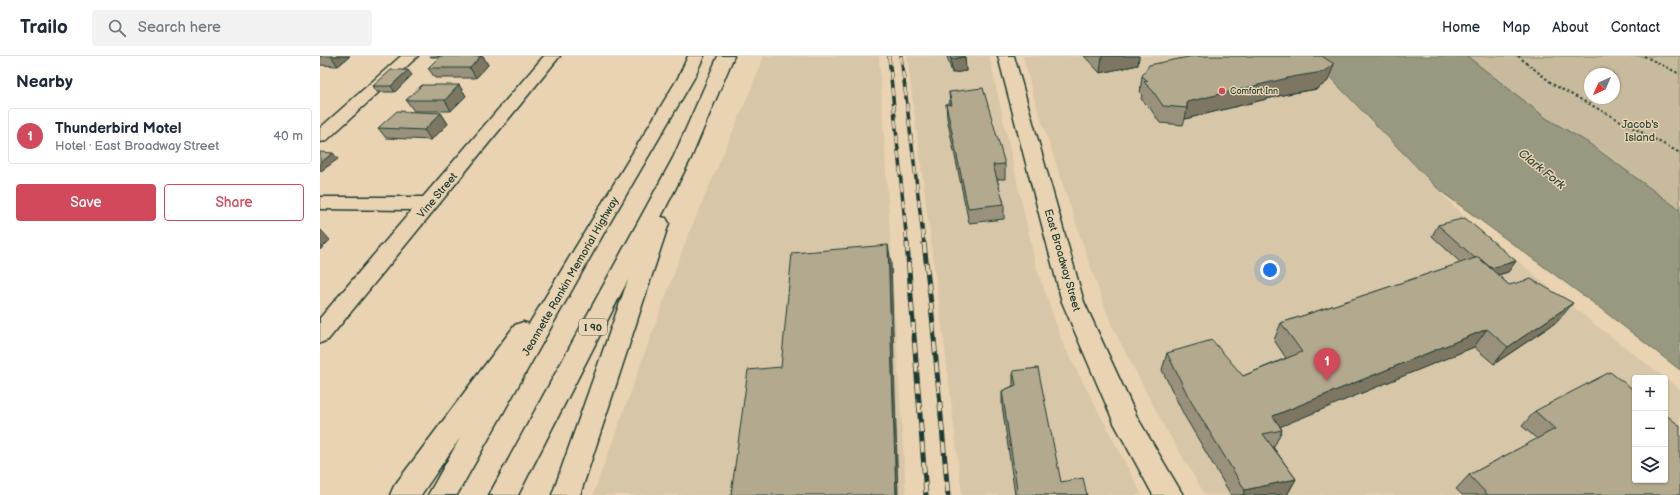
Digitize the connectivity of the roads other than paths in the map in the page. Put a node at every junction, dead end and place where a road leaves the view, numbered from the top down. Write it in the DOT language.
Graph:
graph roads {
  1 [pos="410,56"];
  2 [pos="552,56"];
  3 [pos="696,56"];
  4 [pos="726,56"];
  5 [pos="1006,56"];
  6 [pos="320,137"];
  7 [pos="682,158"];
  8 [pos="320,203"];
  9 [pos="430,204"];
  10 [pos="595,231"];
  11 [pos="320,334"];
  12 [pos="404,495"];
  13 [pos="442,495"];
  14 [pos="503,495"];
  15 [pos="566,495"];
  16 [pos="1170,495"];
  1 -- 6 [label="main road"];
  2 -- 9 [label="main road, Vine Street"];
  3 -- 10 [label="main road, Jeannette Rankin Memorial Highway"];
  4 -- 7 [label="main road, I 90"];
  5 -- 16 [label="main road, East Broadway Street"];
  7 -- 14 [label="main road, I 90"];
  7 -- 15 [label="main road"];
  8 -- 9 [label="main road"];
  9 -- 11 [label="main road, Vine Street"];
  10 -- 12 [label="main road"];
  10 -- 13 [label="main road, Jeannette Rankin Memorial Highway"];
}
